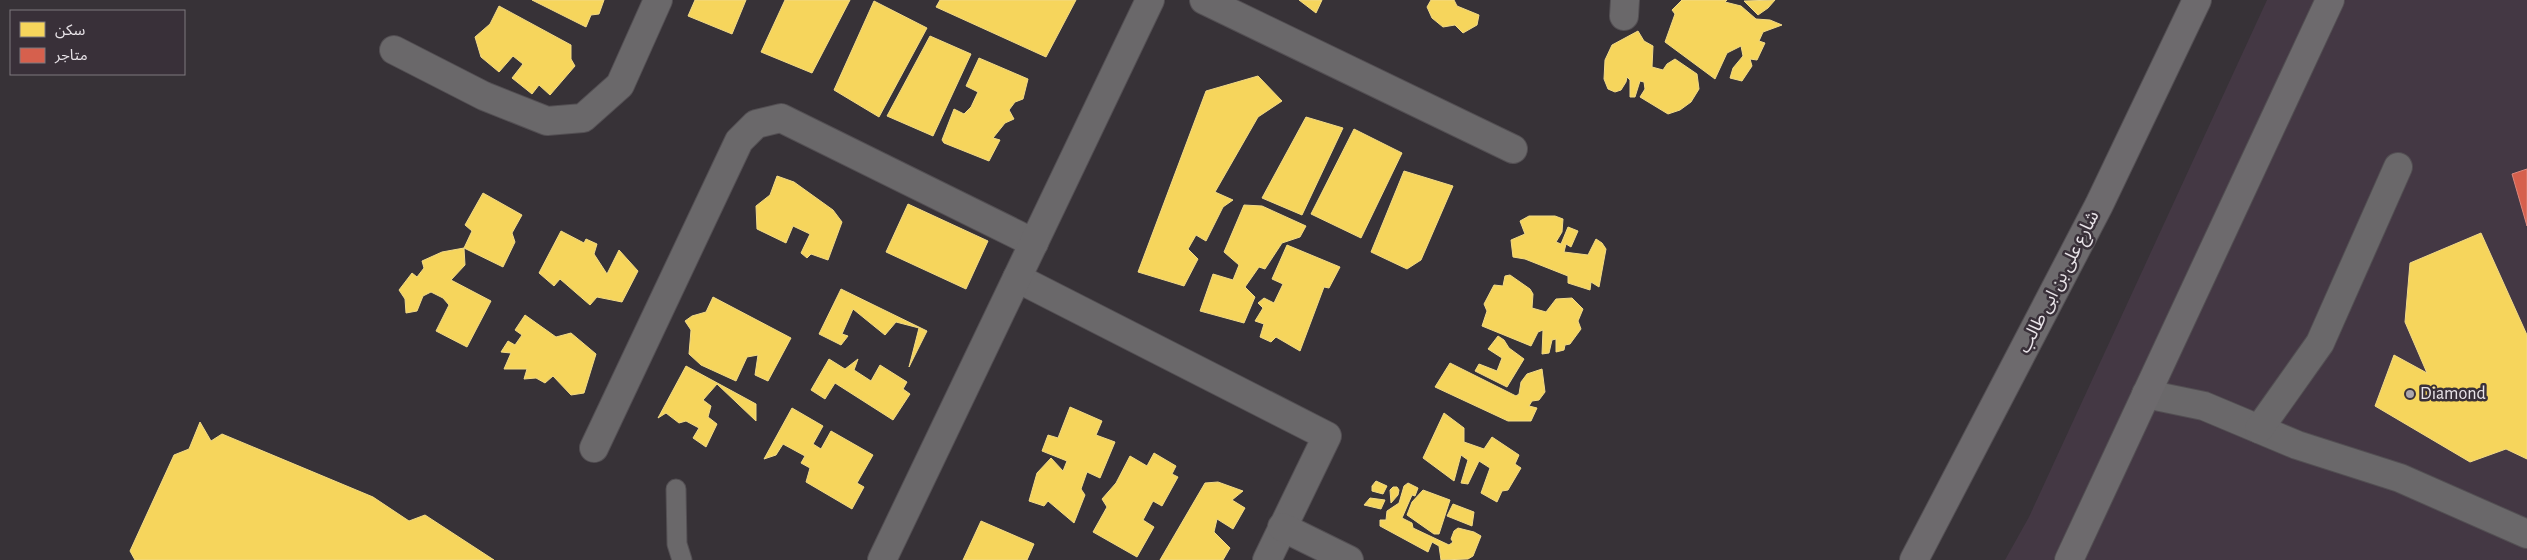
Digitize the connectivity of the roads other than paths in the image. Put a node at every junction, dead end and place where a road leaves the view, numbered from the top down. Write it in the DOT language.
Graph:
graph roads {
  1 [pos="658,0"];
  2 [pos="1150,0"];
  3 [pos="1204,0"];
  4 [pos="2197,0"];
  5 [pos="2330,0"];
  6 [pos="394,50"];
  7 [pos="1513,149"];
  8 [pos="2398,167"];
  9 [pos="1034,243"];
  10 [pos="1017,278"];
  11 [pos="2146,394"];
  12 [pos="2259,429"];
  13 [pos="594,448"];
  14 [pos="676,489"];
  15 [pos="1282,527"];
  16 [pos="2527,534"];
  17 [pos="682,560"];
  18 [pos="882,560"];
  19 [pos="1266,560"];
  20 [pos="1348,560"];
  21 [pos="1914,560"];
  22 [pos="2069,560"];
  1 -- 6 [label="street"];
  2 -- 9 [label="street"];
  3 -- 7 [label="street"];
  4 -- 21 [label="street, شارع على بن ابى طالب"];
  5 -- 11 [label="street"];
  8 -- 12 [label="street"];
  9 -- 10 [label="street"];
  9 -- 13 [label="street"];
  10 -- 15 [label="street"];
  10 -- 18 [label="street"];
  11 -- 12 [label="street"];
  11 -- 22 [label="street"];
  12 -- 16 [label="street"];
  14 -- 17 [label="lane"];
  15 -- 19 [label="street"];
  15 -- 20 [label="street"];
}
